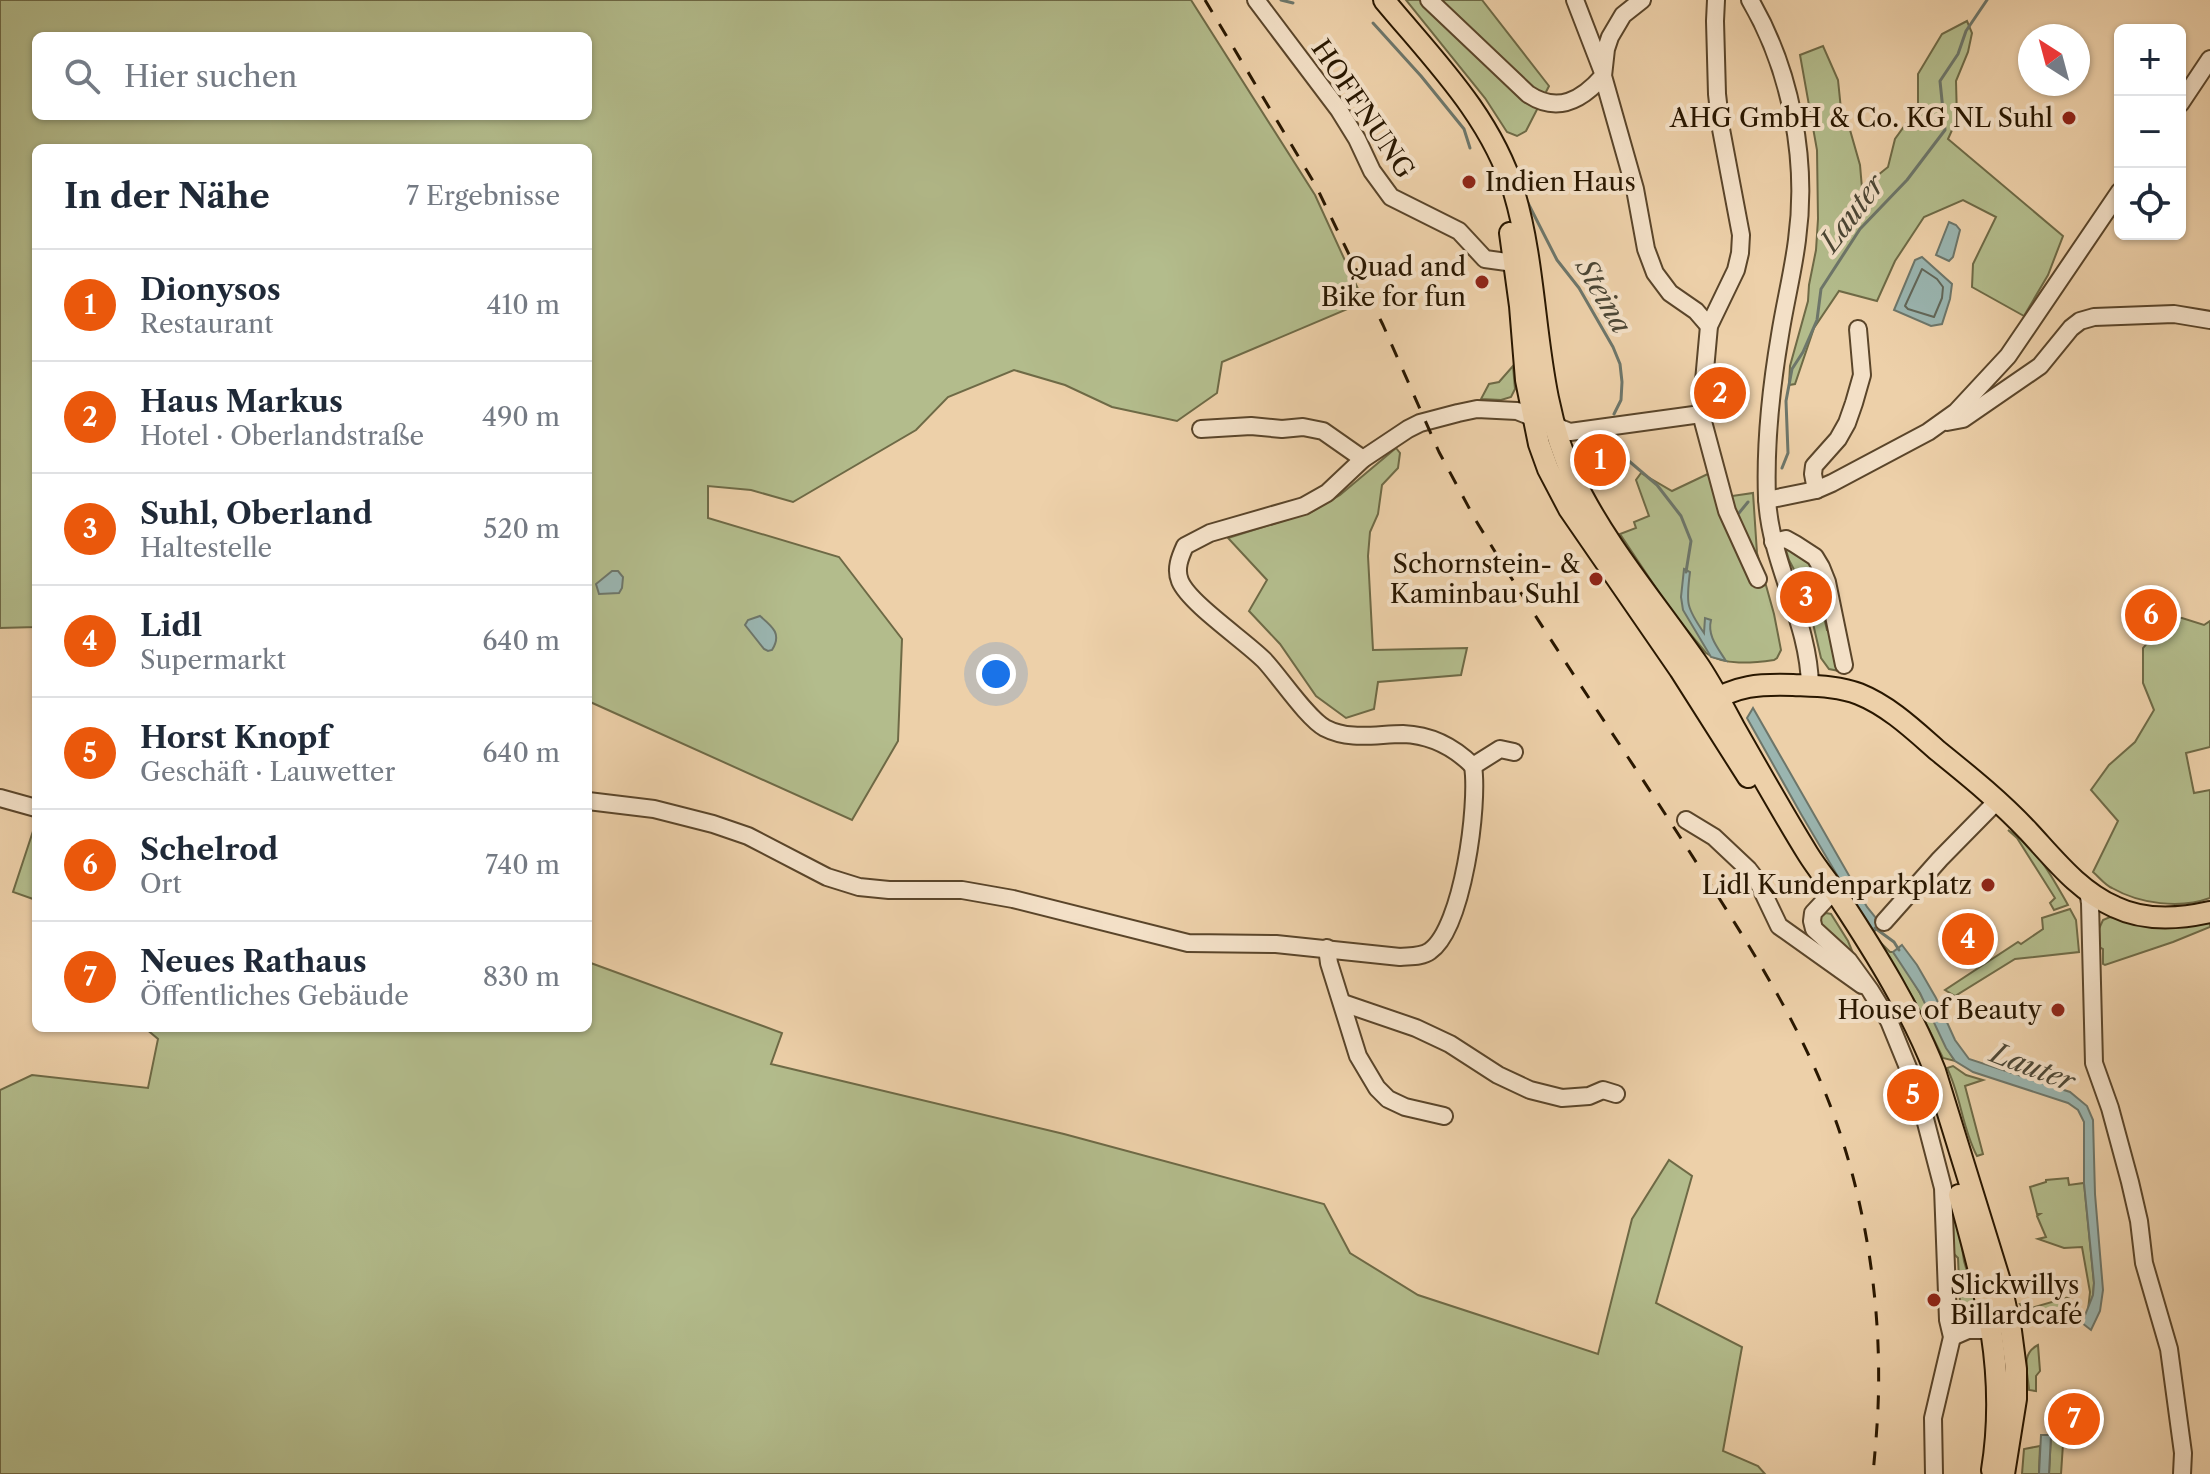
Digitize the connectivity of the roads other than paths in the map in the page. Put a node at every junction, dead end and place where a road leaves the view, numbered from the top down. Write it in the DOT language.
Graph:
graph roads {
  1 [pos="1256,0"];
  2 [pos="1384,0"];
  3 [pos="1429,0"];
  4 [pos="1575,0"];
  5 [pos="1642,0"];
  6 [pos="1716,0"];
  7 [pos="1750,0"];
  8 [pos="2210,59"];
  9 [pos="1603,76"];
  10 [pos="2185,96"];
  11 [pos="2114,200"];
  12 [pos="1522,263"];
  13 [pos="2210,320"];
  14 [pos="1709,326"];
  15 [pos="1858,329"];
  16 [pos="1701,414"];
  17 [pos="1533,416"];
  18 [pos="1942,423"];
  19 [pos="1554,426"];
  20 [pos="1201,429"];
  21 [pos="1363,459"];
  22 [pos="1816,490"];
  23 [pos="1767,500"];
  24 [pos="1773,542"];
  25 [pos="1758,579"];
  26 [pos="1844,665"];
  27 [pos="1810,686"];
  28 [pos="1710,702"];
  29 [pos="1514,752"];
  30 [pos="1473,766"];
  31 [pos="0,798"];
  32 [pos="592,801"];
  33 [pos="1997,801"];
  34 [pos="32,807"];
  35 [pos="1686,820"];
  36 [pos="2088,891"];
  37 [pos="1827,898"];
  38 [pos="2128,912"];
  39 [pos="2210,912"];
  40 [pos="1884,922"];
  41 [pos="2091,931"];
  42 [pos="1327,948"];
  43 [pos="1870,990"];
  44 [pos="1343,1003"];
  45 [pos="1616,1094"];
  46 [pos="1444,1116"];
  47 [pos="1993,1330"];
  48 [pos="1952,1337"];
  49 [pos="1934,1474"];
  50 [pos="1991,1474"];
  51 [pos="2004,1474"];
  52 [pos="2182,1474"];
  1 -- 12 [label="street, HOFFNUNG"];
  2 -- 12 [label="main road"];
  3 -- 9 [label="street"];
  4 -- 9 [label="street"];
  5 -- 9 [label="street"];
  6 -- 14 [label="street"];
  7 -- 23 [label="street"];
  8 -- 10 [label="street"];
  9 -- 14 [label="street"];
  11 -- 18 [label="street"];
  12 -- 17 [label="main road"];
  12 -- 19 [label="main road"];
  13 -- 18 [label="street"];
  14 -- 16 [label="street"];
  15 -- 22 [label="street"];
  16 -- 19 [label="street"];
  16 -- 25 [label="street"];
  17 -- 19 [label="street"];
  17 -- 21 [label="street"];
  17 -- 28 [label="main road"];
  18 -- 22 [label="street"];
  19 -- 28 [label="main road"];
  20 -- 21 [label="street"];
  21 -- 30 [label="street"];
  22 -- 23 [label="street"];
  23 -- 24 [label="street"];
  24 -- 26 [label="street"];
  24 -- 27 [label="street"];
  27 -- 28 [label="main road"];
  27 -- 33 [label="main road"];
  28 -- 37 [label="main road"];
  28 -- 51 [label="main road"];
  29 -- 30 [label="street"];
  30 -- 42 [label="street"];
  31 -- 34 [label="street"];
  32 -- 42 [label="street"];
  33 -- 36 [label="main road"];
  33 -- 40 [label="street"];
  35 -- 43 [label="street"];
  36 -- 38 [label="main road"];
  36 -- 41 [label="street"];
  37 -- 43 [label="street"];
  37 -- 47 [label="main road"];
  38 -- 39 [label="main road"];
  38 -- 41 [label="street"];
  41 -- 52 [label="street"];
  42 -- 44 [label="street"];
  43 -- 48 [label="street"];
  44 -- 45 [label="street"];
  44 -- 46 [label="street"];
  47 -- 48 [label="street"];
  47 -- 50 [label="main road"];
  48 -- 49 [label="street"];
}
